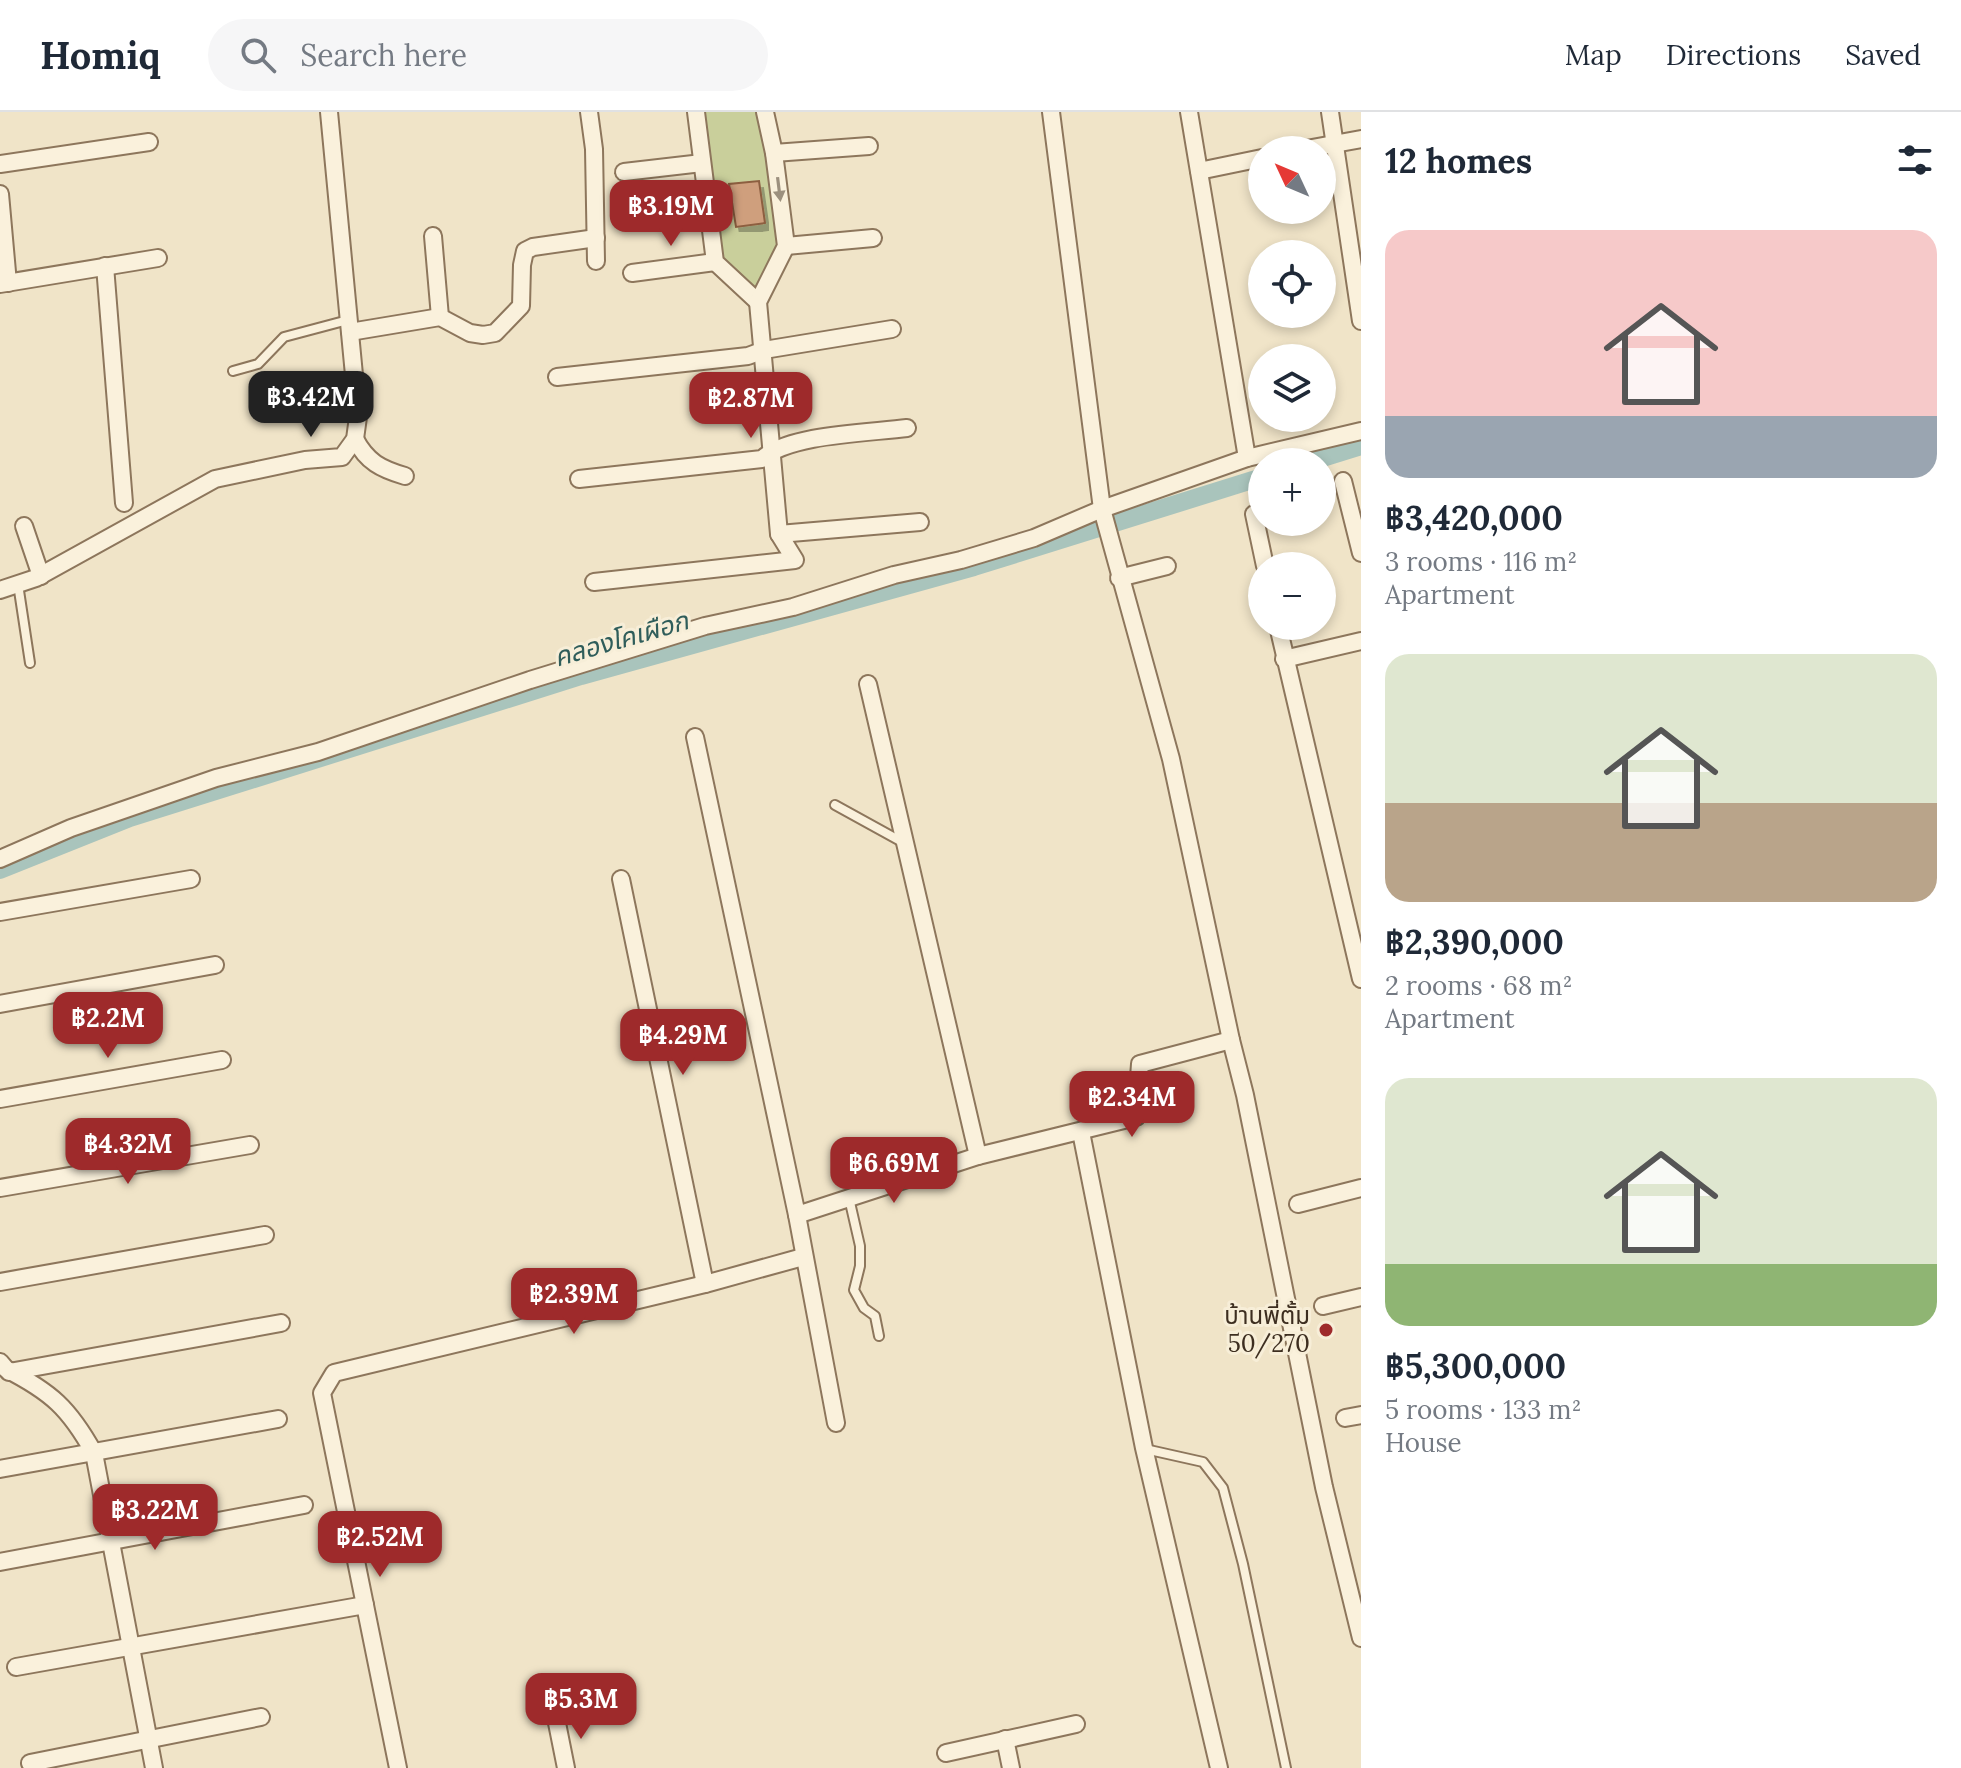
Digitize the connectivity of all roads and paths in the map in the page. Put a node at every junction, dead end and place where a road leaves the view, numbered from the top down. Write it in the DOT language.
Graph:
graph roads {
  1 [pos="329,112"];
  2 [pos="589,112"];
  3 [pos="696,112"];
  4 [pos="765,112"];
  5 [pos="1051,112"];
  6 [pos="1189,112"];
  7 [pos="1330,112"];
  8 [pos="1333,136"];
  9 [pos="1361,139"];
  10 [pos="149,142"];
  11 [pos="1336,143"];
  12 [pos="869,146"];
  13 [pos="774,153"];
  14 [pos="1336,156"];
  15 [pos="1248,161"];
  16 [pos="702,163"];
  17 [pos="0,164"];
  18 [pos="1199,171"];
  19 [pos="624,172"];
  20 [pos="0,194"];
  21 [pos="433,236"];
  22 [pos="596,238"];
  23 [pos="873,238"];
  24 [pos="786,246"];
  25 [pos="158,258"];
  26 [pos="596,261"];
  27 [pos="715,262"];
  28 [pos="105,266"];
  29 [pos="632,273"];
  30 [pos="4,284"];
  31 [pos="758,302"];
  32 [pos="440,317"];
  33 [pos="1361,321"];
  34 [pos="350,326"];
  35 [pos="892,329"];
  36 [pos="764,350"];
  37 [pos="233,371"];
  38 [pos="557,377"];
  39 [pos="907,428"];
  40 [pos="1361,431"];
  41 [pos="355,439"];
  42 [pos="771,450"];
  43 [pos="1247,458"];
  44 [pos="405,476"];
  45 [pos="579,479"];
  46 [pos="1343,481"];
  47 [pos="124,503"];
  48 [pos="1103,513"];
  49 [pos="920,522"];
  50 [pos="24,526"];
  51 [pos="779,534"];
  52 [pos="1361,553"];
  53 [pos="1167,566"];
  54 [pos="41,576"];
  55 [pos="1119,578"];
  56 [pos="594,582"];
  57 [pos="18,584"];
  58 [pos="0,590"];
  59 [pos="1281,640"];
  60 [pos="1361,641"];
  61 [pos="1284,659"];
  62 [pos="30,663"];
  63 [pos="868,684"];
  64 [pos="695,737"];
  65 [pos="835,805"];
  66 [pos="904,843"];
  67 [pos="0,859"];
  68 [pos="191,879"];
  69 [pos="621,879"];
  70 [pos="0,912"];
  71 [pos="215,965"];
  72 [pos="1361,979"];
  73 [pos="0,1004"];
  74 [pos="1231,1040"];
  75 [pos="222,1060"];
  76 [pos="0,1099"];
  77 [pos="1081,1132"];
  78 [pos="250,1145"];
  79 [pos="978,1156"];
  80 [pos="0,1188"];
  81 [pos="1361,1188"];
  82 [pos="849,1198"];
  83 [pos="1298,1204"];
  84 [pos="797,1215"];
  85 [pos="265,1235"];
  86 [pos="803,1257"];
  87 [pos="0,1282"];
  88 [pos="705,1284"];
  89 [pos="1361,1297"];
  90 [pos="1323,1306"];
  91 [pos="281,1323"];
  92 [pos="879,1336"];
  93 [pos="4,1369"];
  94 [pos="278,1419"];
  95 [pos="836,1423"];
  96 [pos="1144,1448"];
  97 [pos="94,1453"];
  98 [pos="0,1469"];
  99 [pos="304,1505"];
  100 [pos="111,1540"];
  101 [pos="0,1562"];
  102 [pos="365,1605"];
  103 [pos="1361,1638"];
  104 [pos="132,1646"];
  105 [pos="16,1667"];
  106 [pos="261,1717"];
  107 [pos="557,1723"];
  108 [pos="1076,1724"];
  109 [pos="1005,1739"];
  110 [pos="148,1740"];
  111 [pos="946,1753"];
  112 [pos="30,1763"];
  113 [pos="154,1768"];
  114 [pos="398,1768"];
  115 [pos="566,1768"];
  116 [pos="1011,1768"];
  117 [pos="1219,1768"];
  118 [pos="1286,1768"];
  1 -- 34 [label="street"];
  2 -- 22 [label="street"];
  3 -- 16 [label="street"];
  4 -- 13 [label="street"];
  5 -- 48 [label="street"];
  6 -- 18 [label="street"];
  7 -- 8 [label="street"];
  9 -- 11 [label="street"];
  10 -- 17 [label="street"];
  12 -- 13 [label="street"];
  13 -- 24 [label="street, one-way"];
  14 -- 33 [label="street"];
  15 -- 18 [label="street"];
  16 -- 19 [label="street"];
  16 -- 27 [label="street"];
  18 -- 43 [label="street"];
  20 -- 30 [label="street"];
  21 -- 32 [label="street"];
  22 -- 26 [label="street"];
  22 -- 32 [label="street"];
  23 -- 24 [label="street"];
  24 -- 31 [label="street"];
  25 -- 28 [label="street"];
  27 -- 29 [label="street"];
  27 -- 31 [label="street"];
  28 -- 30 [label="street"];
  28 -- 47 [label="street"];
  31 -- 36 [label="street"];
  32 -- 34 [label="street"];
  34 -- 37 [label="lane"];
  34 -- 41 [label="street"];
  35 -- 36 [label="street"];
  36 -- 38 [label="street"];
  36 -- 42 [label="street"];
  39 -- 42 [label="street"];
  40 -- 43 [label="street"];
  41 -- 44 [label="street"];
  41 -- 54 [label="street"];
  42 -- 45 [label="street"];
  42 -- 51 [label="street"];
  43 -- 48 [label="street"];
  46 -- 52 [label="street"];
  48 -- 55 [label="street"];
  48 -- 67 [label="street"];
  49 -- 51 [label="street"];
  50 -- 54 [label="street"];
  51 -- 56 [label="street"];
  53 -- 55 [label="street"];
  54 -- 57 [label="street"];
  55 -- 74 [label="street"];
  57 -- 58 [label="street"];
  57 -- 62 [label="lane"];
  59 -- 61 [label="street"];
  60 -- 61 [label="street"];
  61 -- 72 [label="street"];
  63 -- 66 [label="street"];
  64 -- 84 [label="street"];
  65 -- 66 [label="lane"];
  66 -- 79 [label="street"];
  68 -- 70 [label="street"];
  69 -- 88 [label="street"];
  71 -- 73 [label="street"];
  74 -- 77 [label="street"];
  74 -- 103 [label="street"];
  75 -- 76 [label="street"];
  77 -- 79 [label="street"];
  77 -- 96 [label="street"];
  78 -- 80 [label="street"];
  79 -- 82 [label="street"];
  81 -- 83 [label="street"];
  82 -- 84 [label="street"];
  82 -- 92 [label="lane"];
  84 -- 86 [label="street"];
  85 -- 87 [label="street"];
  86 -- 88 [label="street"];
  86 -- 95 [label="street"];
  88 -- 102 [label="street"];
  89 -- 90 [label="street"];
  91 -- 93 [label="street"];
  93 -- 97 [label="street"];
  94 -- 97 [label="street"];
  96 -- 117 [label="street"];
  96 -- 118 [label="lane"];
  97 -- 98 [label="street"];
  97 -- 100 [label="street"];
  99 -- 100 [label="street"];
  100 -- 101 [label="street"];
  100 -- 104 [label="street"];
  102 -- 104 [label="street"];
  102 -- 114 [label="street"];
  104 -- 105 [label="street"];
  104 -- 110 [label="street"];
  106 -- 110 [label="street"];
  107 -- 115 [label="street"];
  108 -- 109 [label="street"];
  109 -- 111 [label="street"];
  109 -- 116 [label="street"];
  110 -- 112 [label="street"];
  110 -- 113 [label="street"];
}
